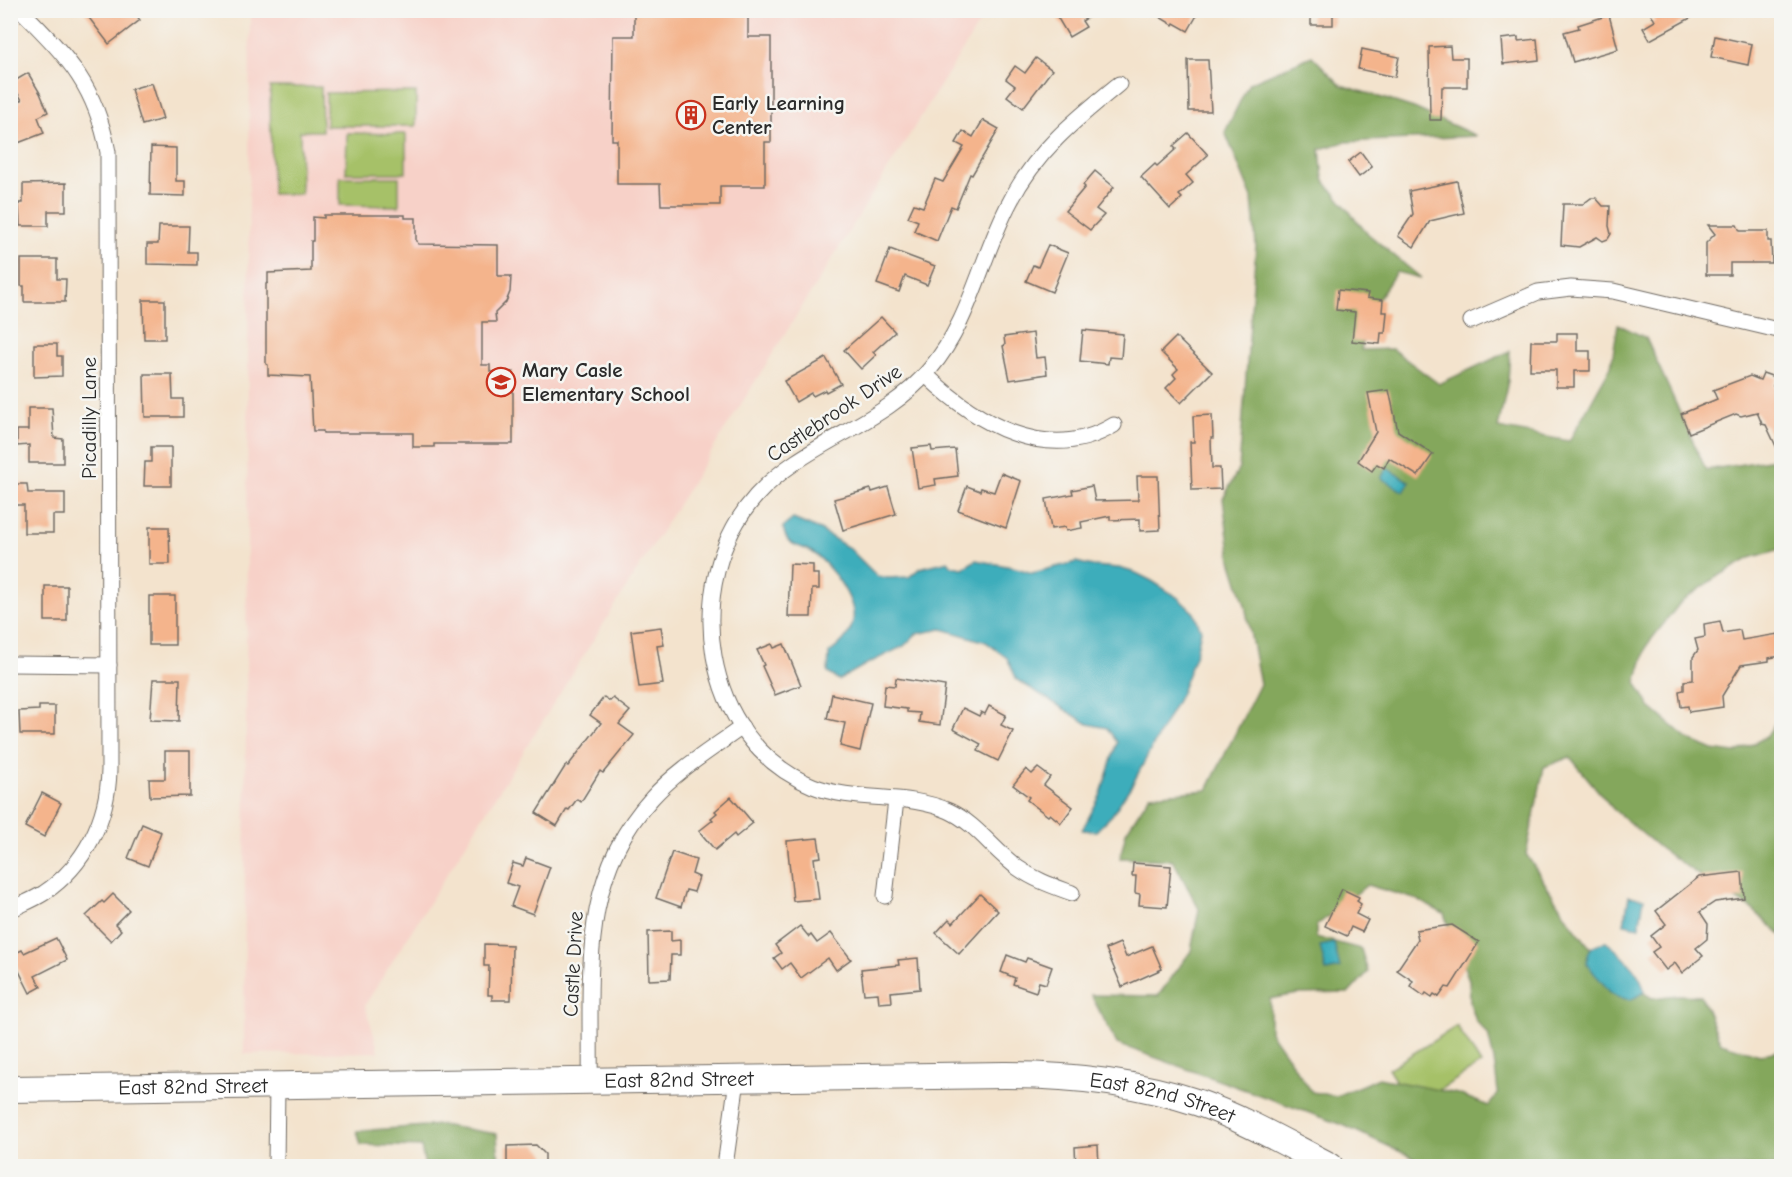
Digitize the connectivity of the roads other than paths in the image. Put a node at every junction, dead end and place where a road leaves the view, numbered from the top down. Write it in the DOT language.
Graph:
graph roads {
  1 [pos="17,10"];
  2 [pos="21,10"];
  3 [pos="10,17"];
  4 [pos="1119,84"];
  5 [pos="1471,321"];
  6 [pos="1782,331"];
  7 [pos="926,375"];
  8 [pos="1114,425"];
  9 [pos="10,664"];
  10 [pos="109,665"];
  11 [pos="742,727"];
  12 [pos="896,800"];
  13 [pos="1072,893"];
  14 [pos="885,896"];
  15 [pos="10,910"];
  16 [pos="737,1080"];
  17 [pos="590,1082"];
  18 [pos="277,1085"];
  19 [pos="10,1089"];
  20 [pos="276,1167"];
  21 [pos="725,1167"];
  22 [pos="1330,1167"];
  1 -- 3 [label="street"];
  2 -- 10 [label="street, Picadilly Lane"];
  4 -- 7 [label="street, Castlebrook Drive"];
  5 -- 6 [label="street"];
  7 -- 8 [label="street"];
  7 -- 11 [label="street, Castlebrook Drive"];
  9 -- 10 [label="street"];
  10 -- 15 [label="street, Picadilly Lane"];
  11 -- 12 [label="street, Castlebrook Drive"];
  11 -- 17 [label="street, Castle Drive"];
  12 -- 13 [label="street, Castlebrook Drive"];
  12 -- 14 [label="street"];
  16 -- 17 [label="main road, East 82nd Street"];
  16 -- 21 [label="street"];
  16 -- 22 [label="main road, East 82nd Street"];
  17 -- 18 [label="main road, East 82nd Street"];
  18 -- 19 [label="main road, East 82nd Street"];
  18 -- 20 [label="street"];
}
